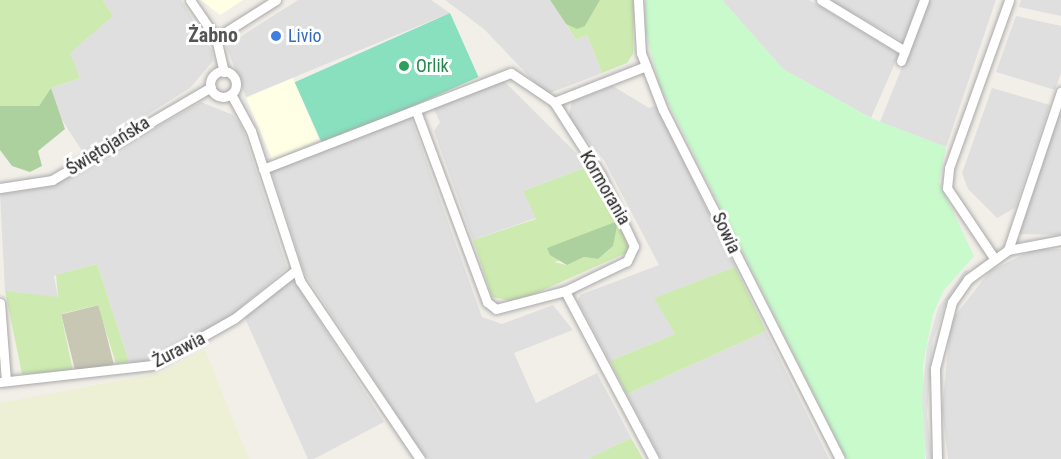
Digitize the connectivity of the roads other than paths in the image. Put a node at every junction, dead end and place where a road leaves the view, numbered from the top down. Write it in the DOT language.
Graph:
graph roads {
  1 [pos="190,0"];
  2 [pos="276,0"];
  3 [pos="639,0"];
  4 [pos="821,0"];
  5 [pos="924,0"];
  6 [pos="1009,0"];
  7 [pos="216,38"];
  8 [pos="905,51"];
  9 [pos="901,61"];
  10 [pos="646,66"];
  11 [pos="224,72"];
  12 [pos="210,87"];
  13 [pos="231,94"];
  14 [pos="1060,97"];
  15 [pos="554,102"];
  16 [pos="416,111"];
  17 [pos="263,169"];
  18 [pos="0,188"];
  19 [pos="1061,240"];
  20 [pos="1008,250"];
  21 [pos="994,258"];
  22 [pos="296,271"];
  23 [pos="565,291"];
  24 [pos="0,303"];
  25 [pos="3,381"];
  26 [pos="420,459"];
  27 [pos="654,459"];
  28 [pos="840,459"];
  29 [pos="937,459"];
  1 -- 7 [label="street"];
  2 -- 7 [label="street"];
  3 -- 10 [label="street, Sowia"];
  4 -- 8 [label="street"];
  5 -- 8 [label="street"];
  6 -- 21 [label="street"];
  7 -- 11 [label="street"];
  8 -- 9 [label="street"];
  10 -- 15 [label="street"];
  10 -- 28 [label="street, Sowia"];
  11 -- 12 [label="street"];
  11 -- 13 [label="street"];
  12 -- 13 [label="street"];
  12 -- 18 [label="street, Świętojańska"];
  13 -- 17 [label="street"];
  14 -- 20 [label="street"];
  15 -- 16 [label="street"];
  15 -- 23 [label="street, Kormorania"];
  16 -- 17 [label="street"];
  16 -- 23 [label="street"];
  17 -- 22 [label="street"];
  19 -- 20 [label="street"];
  20 -- 21 [label="street"];
  21 -- 29 [label="street"];
  22 -- 25 [label="street, Żurawia"];
  22 -- 26 [label="street"];
  23 -- 27 [label="street"];
  24 -- 25 [label="street, Żurawia"];
}
